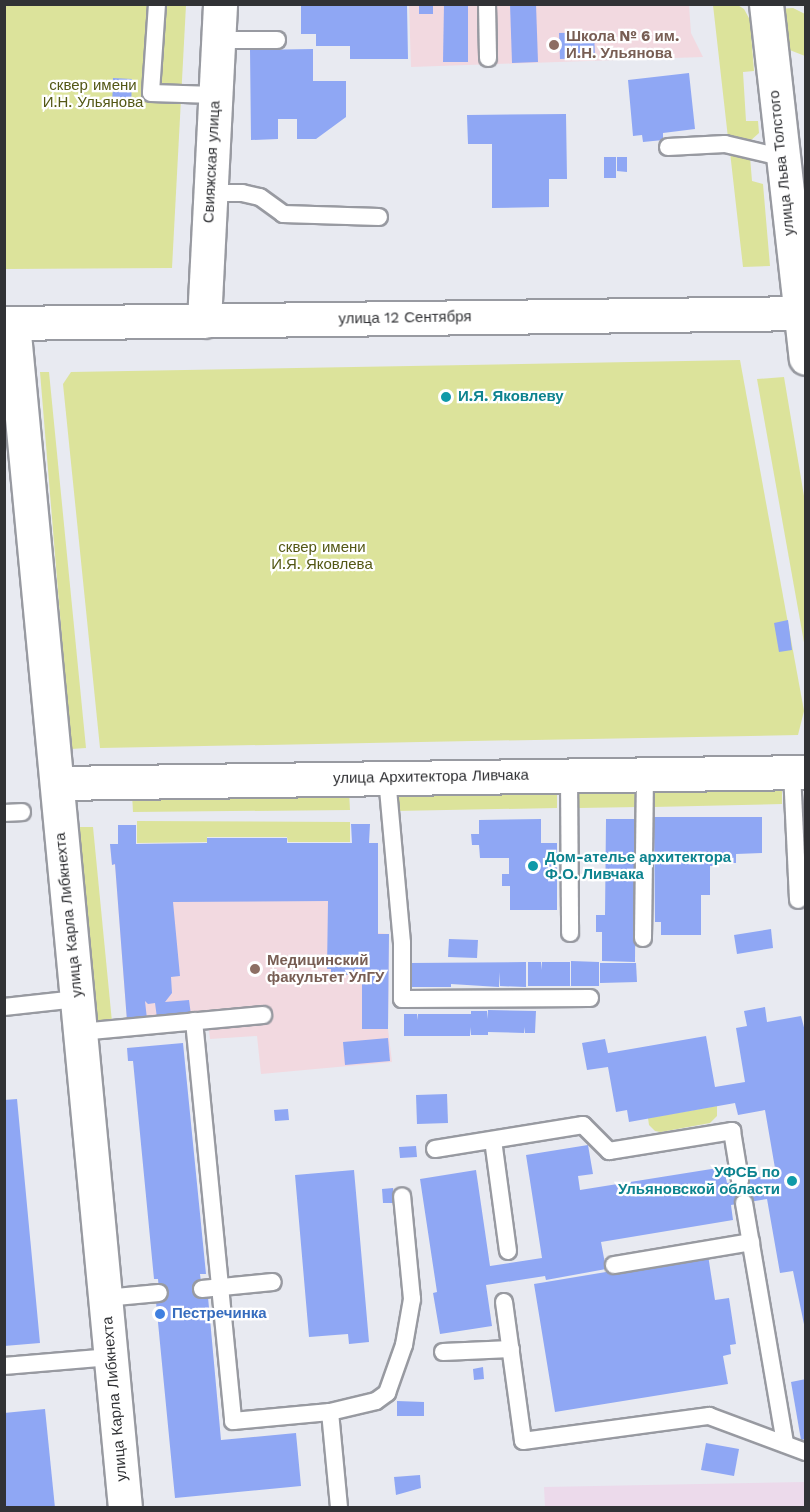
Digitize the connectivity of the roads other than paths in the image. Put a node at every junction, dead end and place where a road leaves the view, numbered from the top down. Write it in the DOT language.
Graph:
graph roads {
  1 [pos="157,4"];
  2 [pos="220,4"];
  3 [pos="487,4"];
  4 [pos="766,4"];
  5 [pos="219,40"];
  6 [pos="277,40"];
  7 [pos="488,58"];
  8 [pos="215,94"];
  9 [pos="668,147"];
  10 [pos="781,157"];
  11 [pos="211,193"];
  12 [pos="796,203"];
  13 [pos="379,217"];
  14 [pos="802,313"];
  15 [pos="204,321"];
  16 [pos="9,323"];
  17 [pos="806,358"];
  18 [pos="799,772"];
  19 [pos="645,774"];
  20 [pos="569,776"];
  21 [pos="387,778"];
  22 [pos="57,783"];
  23 [pos="22,812"];
  24 [pos="4,813"];
  25 [pos="798,900"];
  26 [pos="570,933"];
  27 [pos="644,938"];
  28 [pos="590,998"];
  29 [pos="77,999"];
  30 [pos="4,1006"];
  31 [pos="263,1015"];
  32 [pos="194,1021"];
  33 [pos="80,1032"];
  34 [pos="493,1140"];
  35 [pos="435,1149"];
  36 [pos="740,1180"];
  37 [pos="402,1196"];
  38 [pos="744,1203"];
  39 [pos="751,1242"];
  40 [pos="508,1251"];
  41 [pos="614,1265"];
  42 [pos="273,1282"];
  43 [pos="220,1287"];
  44 [pos="202,1289"];
  45 [pos="159,1293"];
  46 [pos="105,1298"];
  47 [pos="504,1302"];
  48 [pos="511,1349"];
  49 [pos="443,1352"];
  50 [pos="111,1357"];
  51 [pos="4,1366"];
  52 [pos="330,1412"];
  53 [pos="785,1444"];
  54 [pos="806,1452"];
  55 [pos="125,1508"];
  56 [pos="339,1508"];
  1 -- 8 [label="lane"];
  2 -- 5 [label="street, Свияжская улица"];
  3 -- 7 [label="lane"];
  4 -- 10 [label="street, улица Льва Толстого"];
  5 -- 6 [label="lane"];
  5 -- 8 [label="street, Свияжская улица"];
  8 -- 11 [label="street, Свияжская улица"];
  9 -- 10 [label="lane"];
  10 -- 12 [label="street, улица Льва Толстого"];
  11 -- 13 [label="lane"];
  11 -- 15 [label="street, Свияжская улица"];
  12 -- 14 [label="street, улица Льва Толстого"];
  14 -- 15 [label="street, улица 12 Сентября"];
  14 -- 17 [label="street, улица Льва Толстого"];
  15 -- 16 [label="street, улица 12 Сентября"];
  16 -- 22 [label="street, улица Карла Либкнехта"];
  18 -- 19 [label="street, улица Архитектора Ливчака"];
  18 -- 25 [label="lane"];
  19 -- 20 [label="street, улица Архитектора Ливчака"];
  19 -- 27 [label="lane"];
  20 -- 21 [label="street, улица Архитектора Ливчака"];
  20 -- 26 [label="lane"];
  21 -- 22 [label="street, улица Архитектора Ливчака"];
  21 -- 28 [label="lane"];
  22 -- 29 [label="street, улица Карла Либкнехта"];
  23 -- 24 [label="lane"];
  29 -- 30 [label="lane"];
  29 -- 33 [label="street, улица Карла Либкнехта"];
  31 -- 32 [label="lane"];
  32 -- 33 [label="lane"];
  32 -- 43 [label="lane"];
  33 -- 46 [label="street, улица Карла Либкнехта"];
  34 -- 35 [label="lane"];
  34 -- 36 [label="lane"];
  34 -- 40 [label="lane"];
  37 -- 52 [label="lane"];
  38 -- 39 [label="lane"];
  39 -- 41 [label="lane"];
  39 -- 53 [label="lane"];
  42 -- 43 [label="lane"];
  43 -- 44 [label="lane"];
  43 -- 52 [label="lane"];
  45 -- 46 [label="lane"];
  46 -- 50 [label="street, улица Карла Либкнехта"];
  47 -- 48 [label="lane"];
  48 -- 49 [label="lane"];
  48 -- 53 [label="lane"];
  50 -- 51 [label="lane"];
  50 -- 55 [label="street, улица Карла Либкнехта"];
  52 -- 56 [label="lane"];
  53 -- 54 [label="lane"];
}
